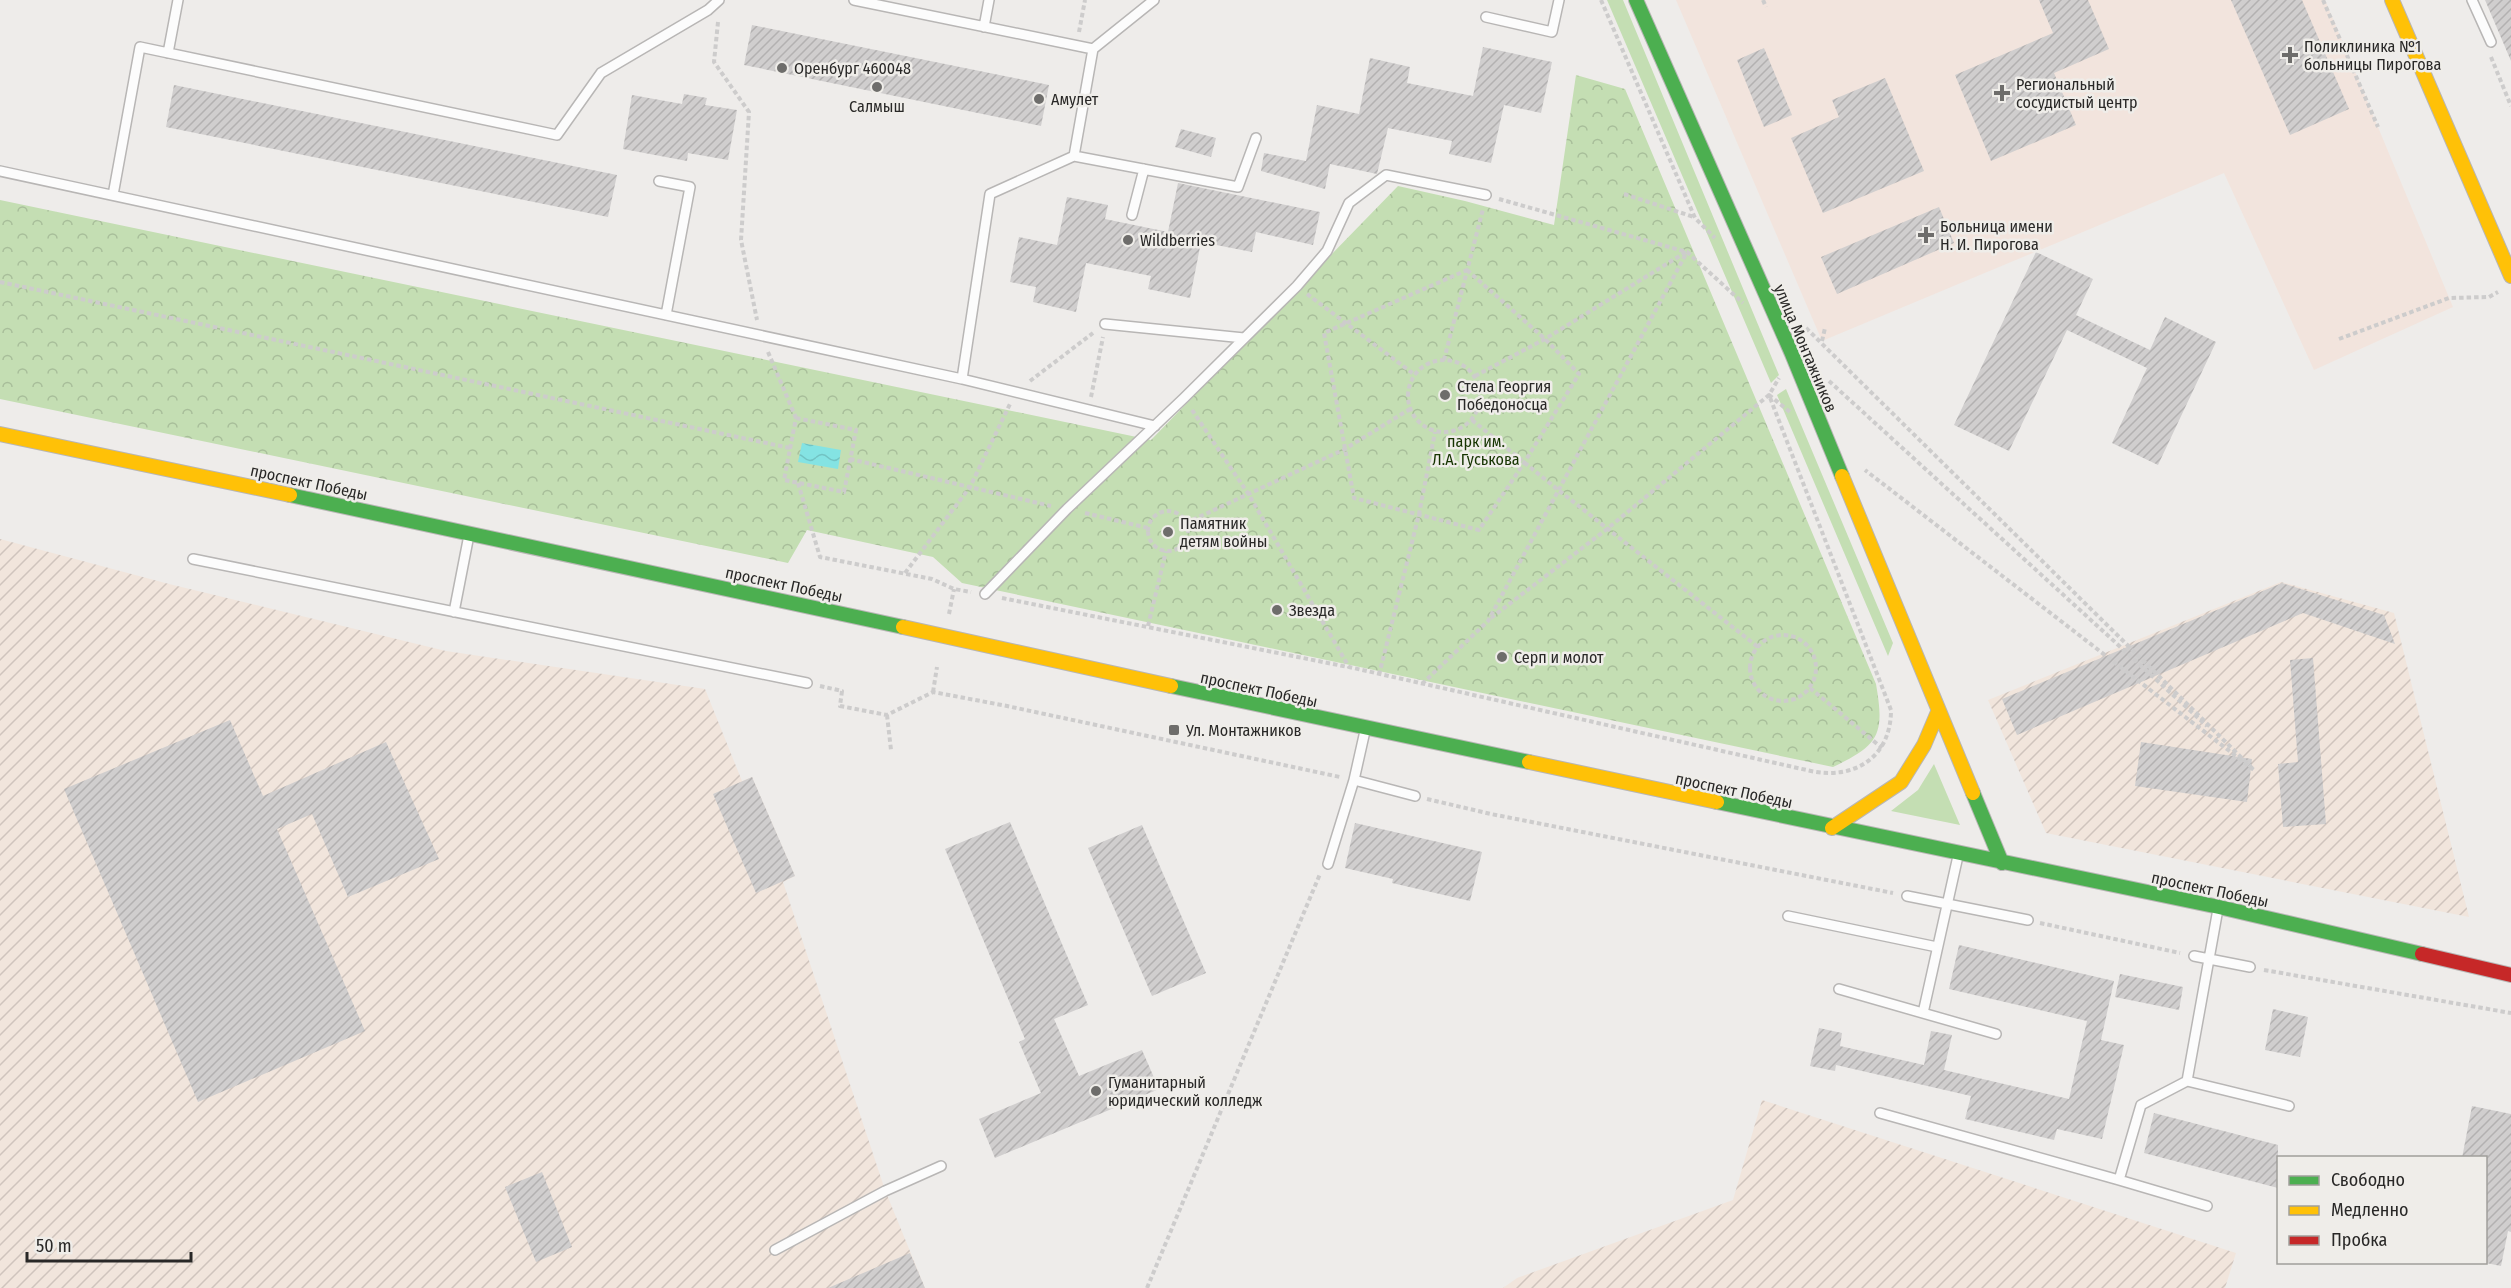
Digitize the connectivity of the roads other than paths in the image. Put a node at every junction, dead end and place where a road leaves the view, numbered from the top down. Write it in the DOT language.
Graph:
graph roads {
  1 [pos="178,0"];
  2 [pos="718,0"];
  3 [pos="854,0"];
  4 [pos="989,0"];
  5 [pos="1154,0"];
  6 [pos="1560,0"];
  7 [pos="1636,0"];
  8 [pos="2392,0"];
  9 [pos="2472,0"];
  10 [pos="1486,17"];
  11 [pos="984,27"];
  12 [pos="2491,42"];
  13 [pos="1093,49"];
  14 [pos="168,53"];
  15 [pos="1256,138"];
  16 [pos="1074,156"];
  17 [pos="1144,169"];
  18 [pos="0,171"];
  19 [pos="659,181"];
  20 [pos="113,195"];
  21 [pos="1486,195"];
  22 [pos="1132,215"];
  23 [pos="2511,276"];
  24 [pos="666,315"];
  25 [pos="1105,324"];
  26 [pos="1245,338"];
  27 [pos="962,380"];
  28 [pos="1155,426"];
  29 [pos="0,434"];
  30 [pos="470,533"];
  31 [pos="193,559"];
  32 [pos="986,594"];
  33 [pos="454,612"];
  34 [pos="807,683"];
  35 [pos="1938,712"];
  36 [pos="1366,728"];
  37 [pos="1354,780"];
  38 [pos="1415,796"];
  39 [pos="1832,828"];
  40 [pos="1958,853"];
  41 [pos="2002,863"];
  42 [pos="1328,864"];
  43 [pos="1907,896"];
  44 [pos="1947,905"];
  45 [pos="2219,907"];
  46 [pos="1788,916"];
  47 [pos="2028,920"];
  48 [pos="1937,947"];
  49 [pos="2194,956"];
  50 [pos="2209,959"];
  51 [pos="2250,967"];
  52 [pos="2508,975"];
  53 [pos="1839,989"];
  54 [pos="1923,1013"];
  55 [pos="1996,1034"];
  56 [pos="2187,1081"];
  57 [pos="2289,1106"];
  58 [pos="1880,1113"];
  59 [pos="941,1166"];
  60 [pos="2119,1180"];
  61 [pos="2207,1206"];
  62 [pos="775,1250"];
  1 -- 14 [label="lane"];
  2 -- 14 [label="lane"];
  3 -- 11 [label="lane"];
  4 -- 11 [label="lane"];
  5 -- 13 [label="lane"];
  6 -- 10 [label="lane"];
  7 -- 35 [label="main road, улица Монтажников"];
  8 -- 23 [label="main road"];
  9 -- 12 [label="lane"];
  11 -- 13 [label="lane"];
  13 -- 16 [label="lane"];
  14 -- 20 [label="lane"];
  15 -- 17 [label="lane"];
  16 -- 17 [label="lane"];
  16 -- 27 [label="lane"];
  17 -- 22 [label="lane"];
  18 -- 20 [label="lane"];
  19 -- 24 [label="lane"];
  20 -- 24 [label="lane"];
  21 -- 26 [label="lane"];
  24 -- 27 [label="lane"];
  25 -- 26 [label="lane"];
  26 -- 28 [label="lane"];
  27 -- 28 [label="lane"];
  28 -- 32 [label="lane"];
  29 -- 30 [label="main road, проспект Победы"];
  30 -- 33 [label="lane"];
  30 -- 36 [label="main road, проспект Победы"];
  31 -- 33 [label="lane"];
  33 -- 34 [label="lane"];
  35 -- 39 [label="main road"];
  35 -- 41 [label="main road, улица Монтажников"];
  36 -- 37 [label="lane"];
  36 -- 39 [label="main road, проспект Победы"];
  37 -- 38 [label="lane"];
  37 -- 42 [label="lane"];
  39 -- 40 [label="main road, проспект Победы"];
  40 -- 41 [label="main road, проспект Победы"];
  40 -- 44 [label="lane"];
  41 -- 45 [label="main road, проспект Победы"];
  43 -- 44 [label="lane"];
  44 -- 47 [label="lane"];
  44 -- 48 [label="lane"];
  45 -- 50 [label="lane"];
  45 -- 52 [label="main road, проспект Победы"];
  46 -- 48 [label="lane"];
  48 -- 54 [label="lane"];
  49 -- 50 [label="lane"];
  50 -- 51 [label="lane"];
  50 -- 56 [label="lane"];
  53 -- 54 [label="lane"];
  54 -- 55 [label="lane"];
  56 -- 57 [label="lane"];
  56 -- 60 [label="lane"];
  58 -- 60 [label="lane"];
  59 -- 62 [label="lane"];
  60 -- 61 [label="lane"];
}
